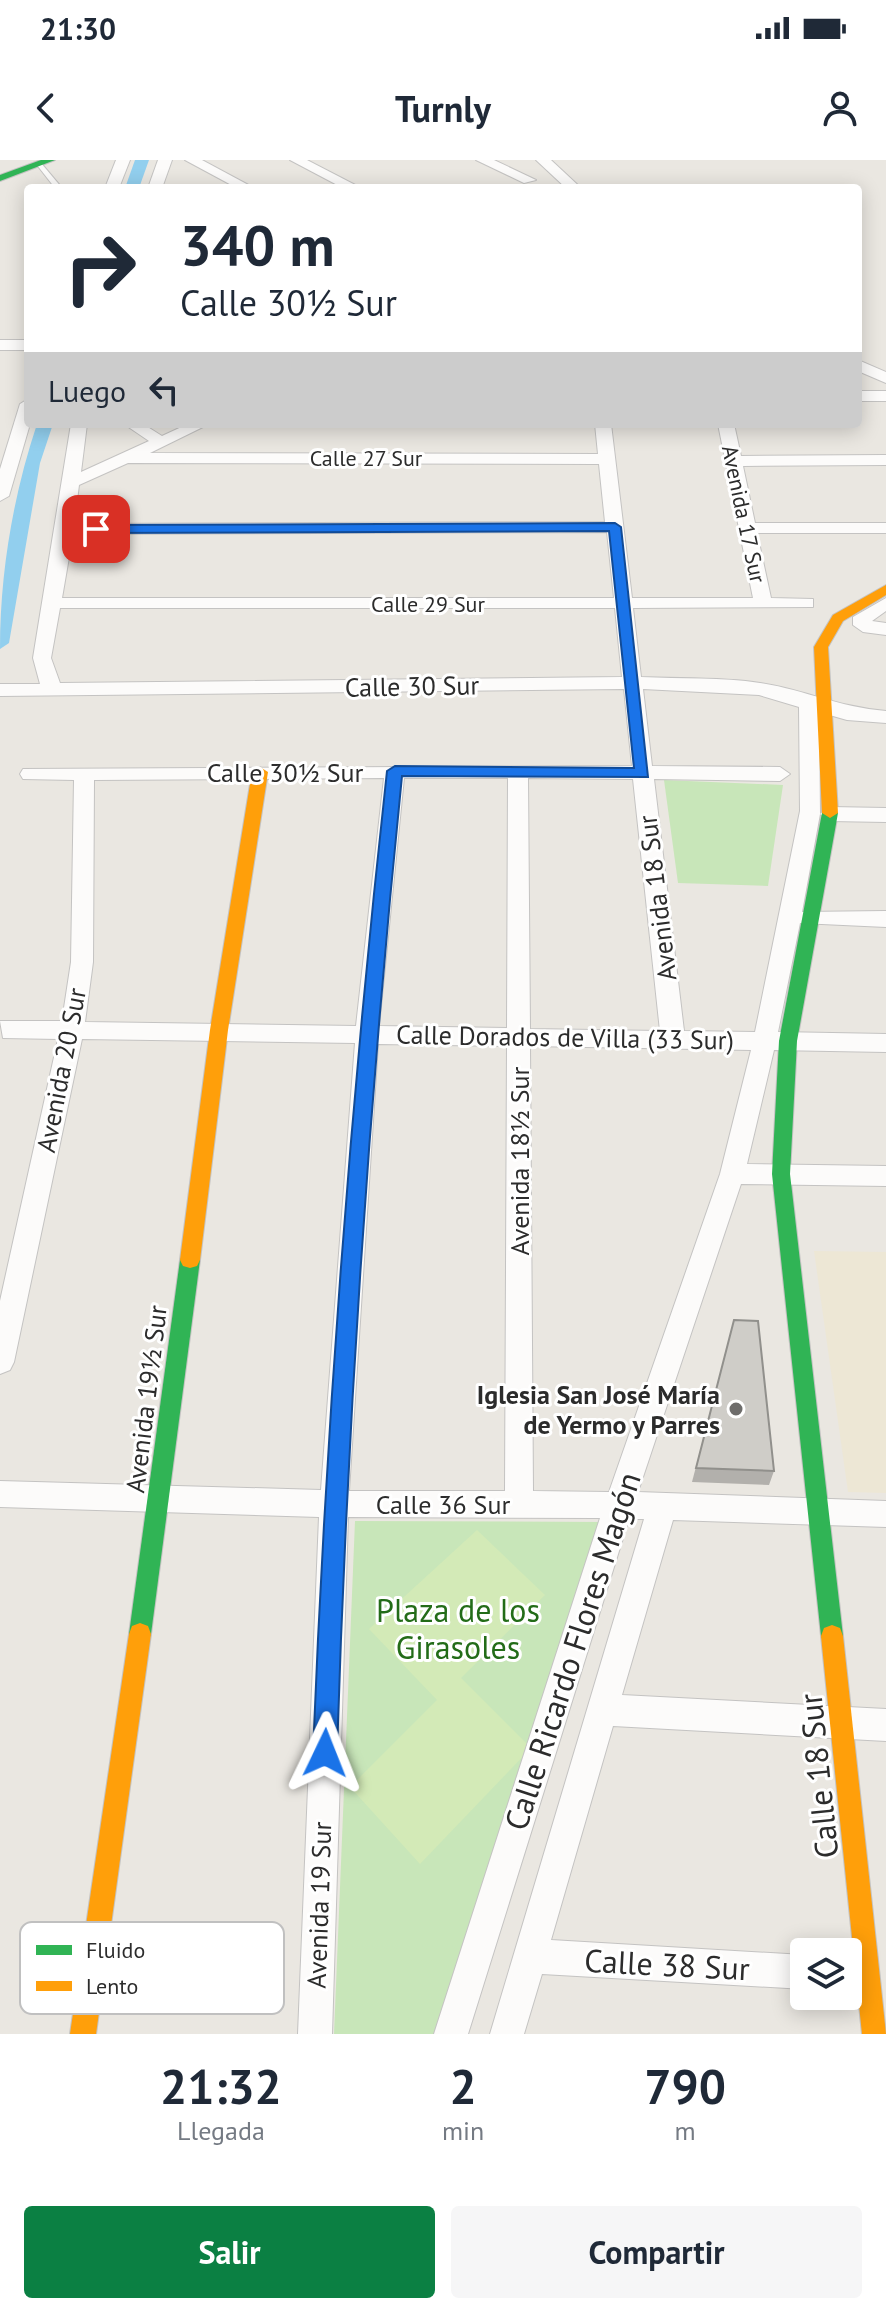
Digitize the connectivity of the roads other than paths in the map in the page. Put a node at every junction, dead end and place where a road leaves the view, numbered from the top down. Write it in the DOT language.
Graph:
graph roads {
  1 [pos="123,160"];
  2 [pos="165,160"];
  3 [pos="192,160"];
  4 [pos="297,160"];
  5 [pos="483,160"];
  6 [pos="543,160"];
  7 [pos="44,162"];
  8 [pos="0,178"];
  9 [pos="529,180"];
  10 [pos="57,184"];
  11 [pos="114,184"];
  12 [pos="156,184"];
  13 [pos="239,184"];
  14 [pos="340,184"];
  15 [pos="570,184"];
  16 [pos="0,345"];
  17 [pos="24,345"];
  18 [pos="862,367"];
  19 [pos="886,378"];
  20 [pos="862,396"];
  21 [pos="886,396"];
  22 [pos="24,417"];
  23 [pos="79,428"];
  24 [pos="138,428"];
  25 [pos="192,428"];
  26 [pos="603,428"];
  27 [pos="727,428"];
  28 [pos="161,442"];
  29 [pos="125,458"];
  30 [pos="607,459"];
  31 [pos="886,460"];
  32 [pos="733,461"];
  33 [pos="72,482"];
  34 [pos="0,496"];
  35 [pos="615,527"];
  36 [pos="747,528"];
  37 [pos="886,528"];
  38 [pos="65,529"];
  39 [pos="886,589"];
  40 [pos="50,603"];
  41 [pos="763,603"];
  42 [pos="807,603"];
  43 [pos="886,603"];
  44 [pos="623,604"];
  45 [pos="878,628"];
  46 [pos="633,683"];
  47 [pos="10,690"];
  48 [pos="52,690"];
  49 [pos="815,702"];
  50 [pos="886,717"];
  51 [pos="395,771"];
  52 [pos="518,771"];
  53 [pos="260,772"];
  54 [pos="84,773"];
  55 [pos="642,773"];
  56 [pos="30,774"];
  57 [pos="780,774"];
  58 [pos="830,814"];
  59 [pos="886,815"];
  60 [pos="808,918"];
  61 [pos="886,919"];
  62 [pos="3,1029"];
  63 [pos="72,1030"];
  64 [pos="219,1030"];
  65 [pos="367,1033"];
  66 [pos="519,1036"];
  67 [pos="673,1039"];
  68 [pos="777,1041"];
  69 [pos="886,1043"];
  70 [pos="732,1174"];
  71 [pos="781,1174"];
  72 [pos="886,1176"];
  73 [pos="0,1362"];
  74 [pos="0,1494"];
  75 [pos="159,1500"];
  76 [pos="334,1504"];
  77 [pos="519,1504"];
  78 [pos="619,1505"];
  79 [pos="662,1507"];
  80 [pos="820,1513"];
  81 [pos="886,1514"];
  82 [pos="604,1710"];
  83 [pos="843,1723"];
  84 [pos="886,1725"];
  85 [pos="99,1922"];
  86 [pos="529,1956"];
  87 [pos="790,1971"];
  88 [pos="868,1976"];
  89 [pos="86,2014"];
  90 [pos="83,2034"];
  91 [pos="315,2034"];
  92 [pos="451,2034"];
  93 [pos="507,2034"];
  94 [pos="875,2034"];
  1 -- 11 [label="street"];
  2 -- 12 [label="street"];
  3 -- 13 [label="street"];
  4 -- 14 [label="street"];
  5 -- 9 [label="street"];
  6 -- 15 [label="street"];
  7 -- 8 [label="street"];
  7 -- 10 [label="lane"];
  16 -- 17 [label="street"];
  18 -- 19 [label="street"];
  20 -- 21 [label="street"];
  22 -- 34 [label="street"];
  23 -- 33 [label="street"];
  24 -- 28 [label="street"];
  25 -- 28 [label="street"];
  26 -- 30 [label="street, Avenida 18 Sur"];
  27 -- 32 [label="street, Avenida 17 Sur"];
  28 -- 29 [label="street"];
  29 -- 30 [label="street, Calle 27 Sur"];
  29 -- 33 [label="street"];
  30 -- 35 [label="street, Avenida 18 Sur"];
  31 -- 32 [label="street"];
  32 -- 36 [label="street, Avenida 17 Sur"];
  33 -- 38 [label="street"];
  35 -- 38 [label="street"];
  35 -- 44 [label="street, Avenida 18 Sur"];
  36 -- 37 [label="street"];
  36 -- 41 [label="street, Avenida 17 Sur"];
  38 -- 40 [label="street"];
  39 -- 49 [label="street"];
  40 -- 44 [label="street, Calle 29 Sur"];
  40 -- 48 [label="street"];
  41 -- 42 [label="street, Calle 29 Sur"];
  41 -- 44 [label="street, Calle 29 Sur"];
  43 -- 45 [label="street"];
  44 -- 46 [label="street, Avenida 18 Sur"];
  46 -- 48 [label="street, Calle 30 Sur"];
  46 -- 49 [label="street, Calle 30 Sur"];
  46 -- 55 [label="street, Avenida 18 Sur"];
  47 -- 48 [label="street, Calle 30 Sur"];
  49 -- 50 [label="street, Calle 30 Sur"];
  49 -- 58 [label="street"];
  49 -- 68 [label="street, Calle Ricardo Flores Magón"];
  51 -- 52 [label="street, Calle 30½ Sur"];
  51 -- 53 [label="street, Calle 30½ Sur"];
  51 -- 65 [label="street, Avenida 19 Sur"];
  52 -- 55 [label="street, Calle 30½ Sur"];
  52 -- 66 [label="street, Avenida 18½ Sur"];
  53 -- 54 [label="street, Calle 30½ Sur"];
  53 -- 64 [label="street, Avenida 19½ Sur"];
  54 -- 56 [label="street, Calle 30½ Sur"];
  54 -- 63 [label="street, Avenida 20 Sur"];
  55 -- 57 [label="street, Calle 30½ Sur"];
  55 -- 67 [label="street, Avenida 18 Sur"];
  58 -- 59 [label="street"];
  58 -- 60 [label="street"];
  60 -- 61 [label="street"];
  60 -- 68 [label="street"];
  62 -- 63 [label="street, Calle Dorados de Villa (33 Sur)"];
  63 -- 64 [label="street, Calle Dorados de Villa (33 Sur)"];
  63 -- 73 [label="street, Avenida 20 Sur"];
  64 -- 65 [label="street, Calle Dorados de Villa (33 Sur)"];
  64 -- 75 [label="street, Avenida 19½ Sur"];
  65 -- 66 [label="street, Calle Dorados de Villa (33 Sur)"];
  65 -- 76 [label="street, Avenida 19 Sur"];
  66 -- 67 [label="street, Calle Dorados de Villa (33 Sur)"];
  66 -- 77 [label="street, Avenida 18½ Sur"];
  67 -- 68 [label="street, Calle Dorados de Villa (33 Sur)"];
  68 -- 69 [label="street, Calle Dorados de Villa (33 Sur)"];
  68 -- 70 [label="street, Calle Ricardo Flores Magón"];
  68 -- 71 [label="street"];
  70 -- 71 [label="street"];
  70 -- 78 [label="street, Calle Ricardo Flores Magón"];
  71 -- 72 [label="street"];
  71 -- 80 [label="street"];
  74 -- 75 [label="street, Calle 36 Sur"];
  75 -- 76 [label="street, Calle 36 Sur"];
  75 -- 85 [label="street, Avenida 19½ Sur"];
  76 -- 77 [label="street, Calle 36 Sur"];
  76 -- 91 [label="street, Avenida 19 Sur"];
  77 -- 78 [label="street, Calle 36 Sur"];
  78 -- 79 [label="street, Calle 36 Sur"];
  78 -- 92 [label="street, Calle Ricardo Flores Magón"];
  79 -- 80 [label="street, Calle 36 Sur"];
  79 -- 82 [label="street"];
  80 -- 81 [label="street, Calle 36 Sur"];
  80 -- 83 [label="street, Calle 18 Sur"];
  82 -- 83 [label="street"];
  82 -- 86 [label="street"];
  83 -- 84 [label="street"];
  83 -- 88 [label="street, Calle 18 Sur"];
  86 -- 87 [label="street, Calle 38 Sur"];
  86 -- 93 [label="street"];
  88 -- 94 [label="street, Calle 18 Sur"];
  89 -- 90 [label="street, Avenida 19½ Sur"];
}
